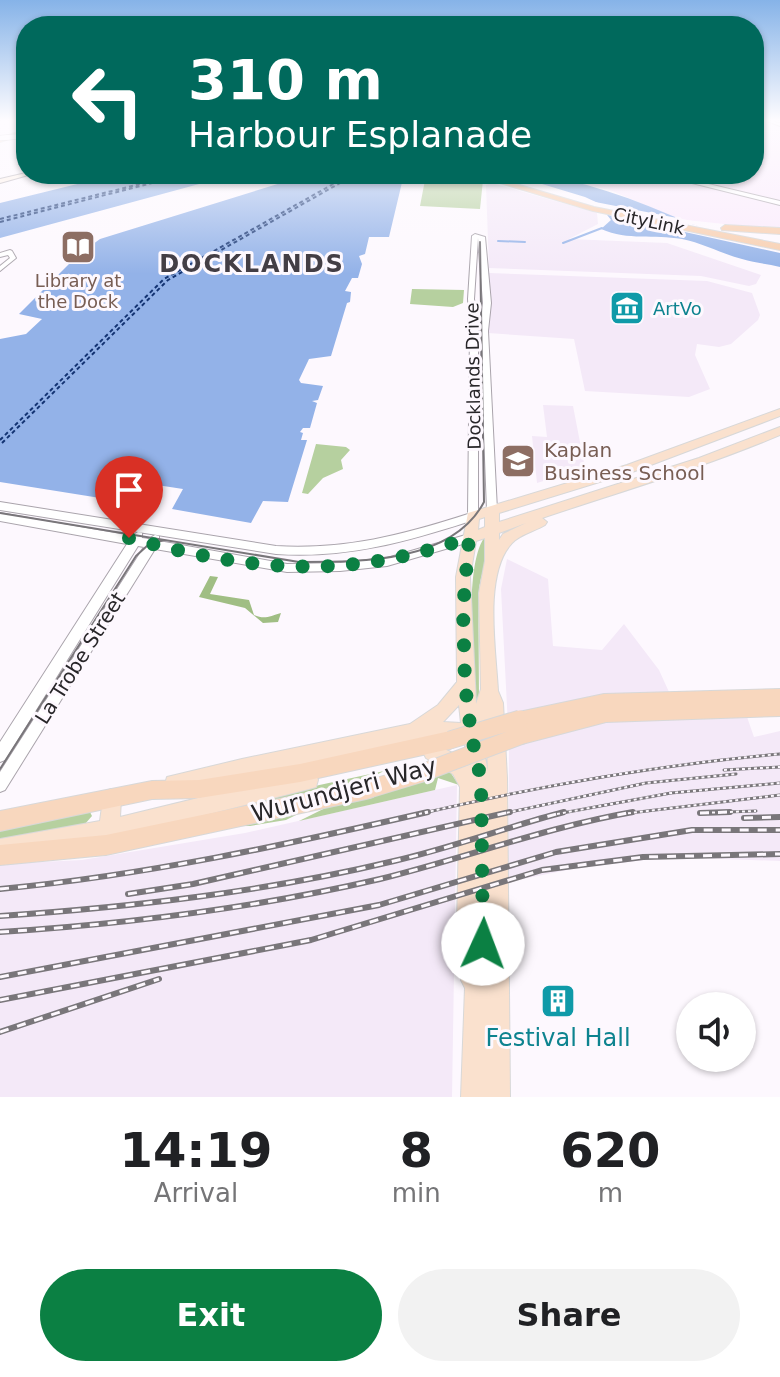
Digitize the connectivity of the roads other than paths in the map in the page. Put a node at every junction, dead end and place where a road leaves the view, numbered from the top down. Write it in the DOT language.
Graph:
graph roads {
  1 [pos="508,184"];
  2 [pos="520,184"];
  3 [pos="702,184"];
  4 [pos="582,202"];
  5 [pos="780,203"];
  6 [pos="780,231"];
  7 [pos="478,237"];
  8 [pos="780,247"];
  9 [pos="479,269"];
  10 [pos="481,337"];
  11 [pos="780,412"];
  12 [pos="780,431"];
  13 [pos="667,474"];
  14 [pos="0,506"];
  15 [pos="492,510"];
  16 [pos="473,516"];
  17 [pos="0,517"];
  18 [pos="143,528"];
  19 [pos="492,530"];
  20 [pos="159,531"];
  21 [pos="469,538"];
  22 [pos="135,540"];
  23 [pos="151,544"];
  24 [pos="492,561"];
  25 [pos="465,684"];
  26 [pos="490,691"];
  27 [pos="780,697"];
  28 [pos="780,708"];
  29 [pos="412,732"];
  30 [pos="471,733"];
  31 [pos="432,752"];
  32 [pos="0,755"];
  33 [pos="497,759"];
  34 [pos="1,782"];
  35 [pos="152,790"];
  36 [pos="111,799"];
  37 [pos="0,821"];
  38 [pos="109,829"];
  39 [pos="0,852"];
  40 [pos="475,997"];
  41 [pos="474,1097"];
  42 [pos="497,1097"];
  1 -- 8 [label="highway, CityLink"];
  2 -- 4 [label="highway, CityLink"];
  3 -- 5 [label="street"];
  4 -- 6 [label="highway"];
  4 -- 8 [label="highway, CityLink"];
  7 -- 9 [label="street, Docklands Drive"];
  9 -- 10 [label="street, Docklands Drive"];
  9 -- 10 [label="street, Docklands Drive"];
  10 -- 15 [label="street, Docklands Drive"];
  10 -- 16 [label="street, Docklands Drive"];
  11 -- 15 [label="main road"];
  12 -- 13 [label="main road"];
  13 -- 19 [label="main road"];
  13 -- 24 [label="main road"];
  14 -- 18 [label="street"];
  15 -- 16 [label="main road"];
  15 -- 19 [label="main road"];
  16 -- 20 [label="street"];
  16 -- 21 [label="main road"];
  17 -- 22 [label="street"];
  18 -- 20 [label="street"];
  18 -- 22 [label="street, La Trobe Street"];
  19 -- 21 [label="main road"];
  19 -- 24 [label="main road"];
  20 -- 23 [label="street, La Trobe Street"];
  21 -- 23 [label="street"];
  21 -- 25 [label="main road"];
  22 -- 23 [label="street"];
  22 -- 32 [label="street, La Trobe Street"];
  23 -- 34 [label="street, La Trobe Street"];
  24 -- 26 [label="main road"];
  25 -- 29 [label="main road"];
  25 -- 30 [label="main road"];
  26 -- 30 [label="main road"];
  26 -- 33 [label="main road"];
  27 -- 35 [label="highway, Wurundjeri Way, bridge"];
  28 -- 39 [label="highway, Wurundjeri Way, bridge"];
  29 -- 30 [label="main road"];
  29 -- 35 [label="main road, Wurundjeri Way"];
  30 -- 31 [label="main road, Wurundjeri Way"];
  30 -- 33 [label="main road"];
  30 -- 40 [label="main road"];
  31 -- 38 [label="main road, Wurundjeri Way"];
  31 -- 40 [label="main road"];
  33 -- 42 [label="main road"];
  35 -- 36 [label="highway, Wurundjeri Way"];
  36 -- 37 [label="highway, Wurundjeri Way"];
  36 -- 38 [label="main road"];
  38 -- 39 [label="main road, Wurundjeri Way"];
  40 -- 41 [label="main road"];
}
